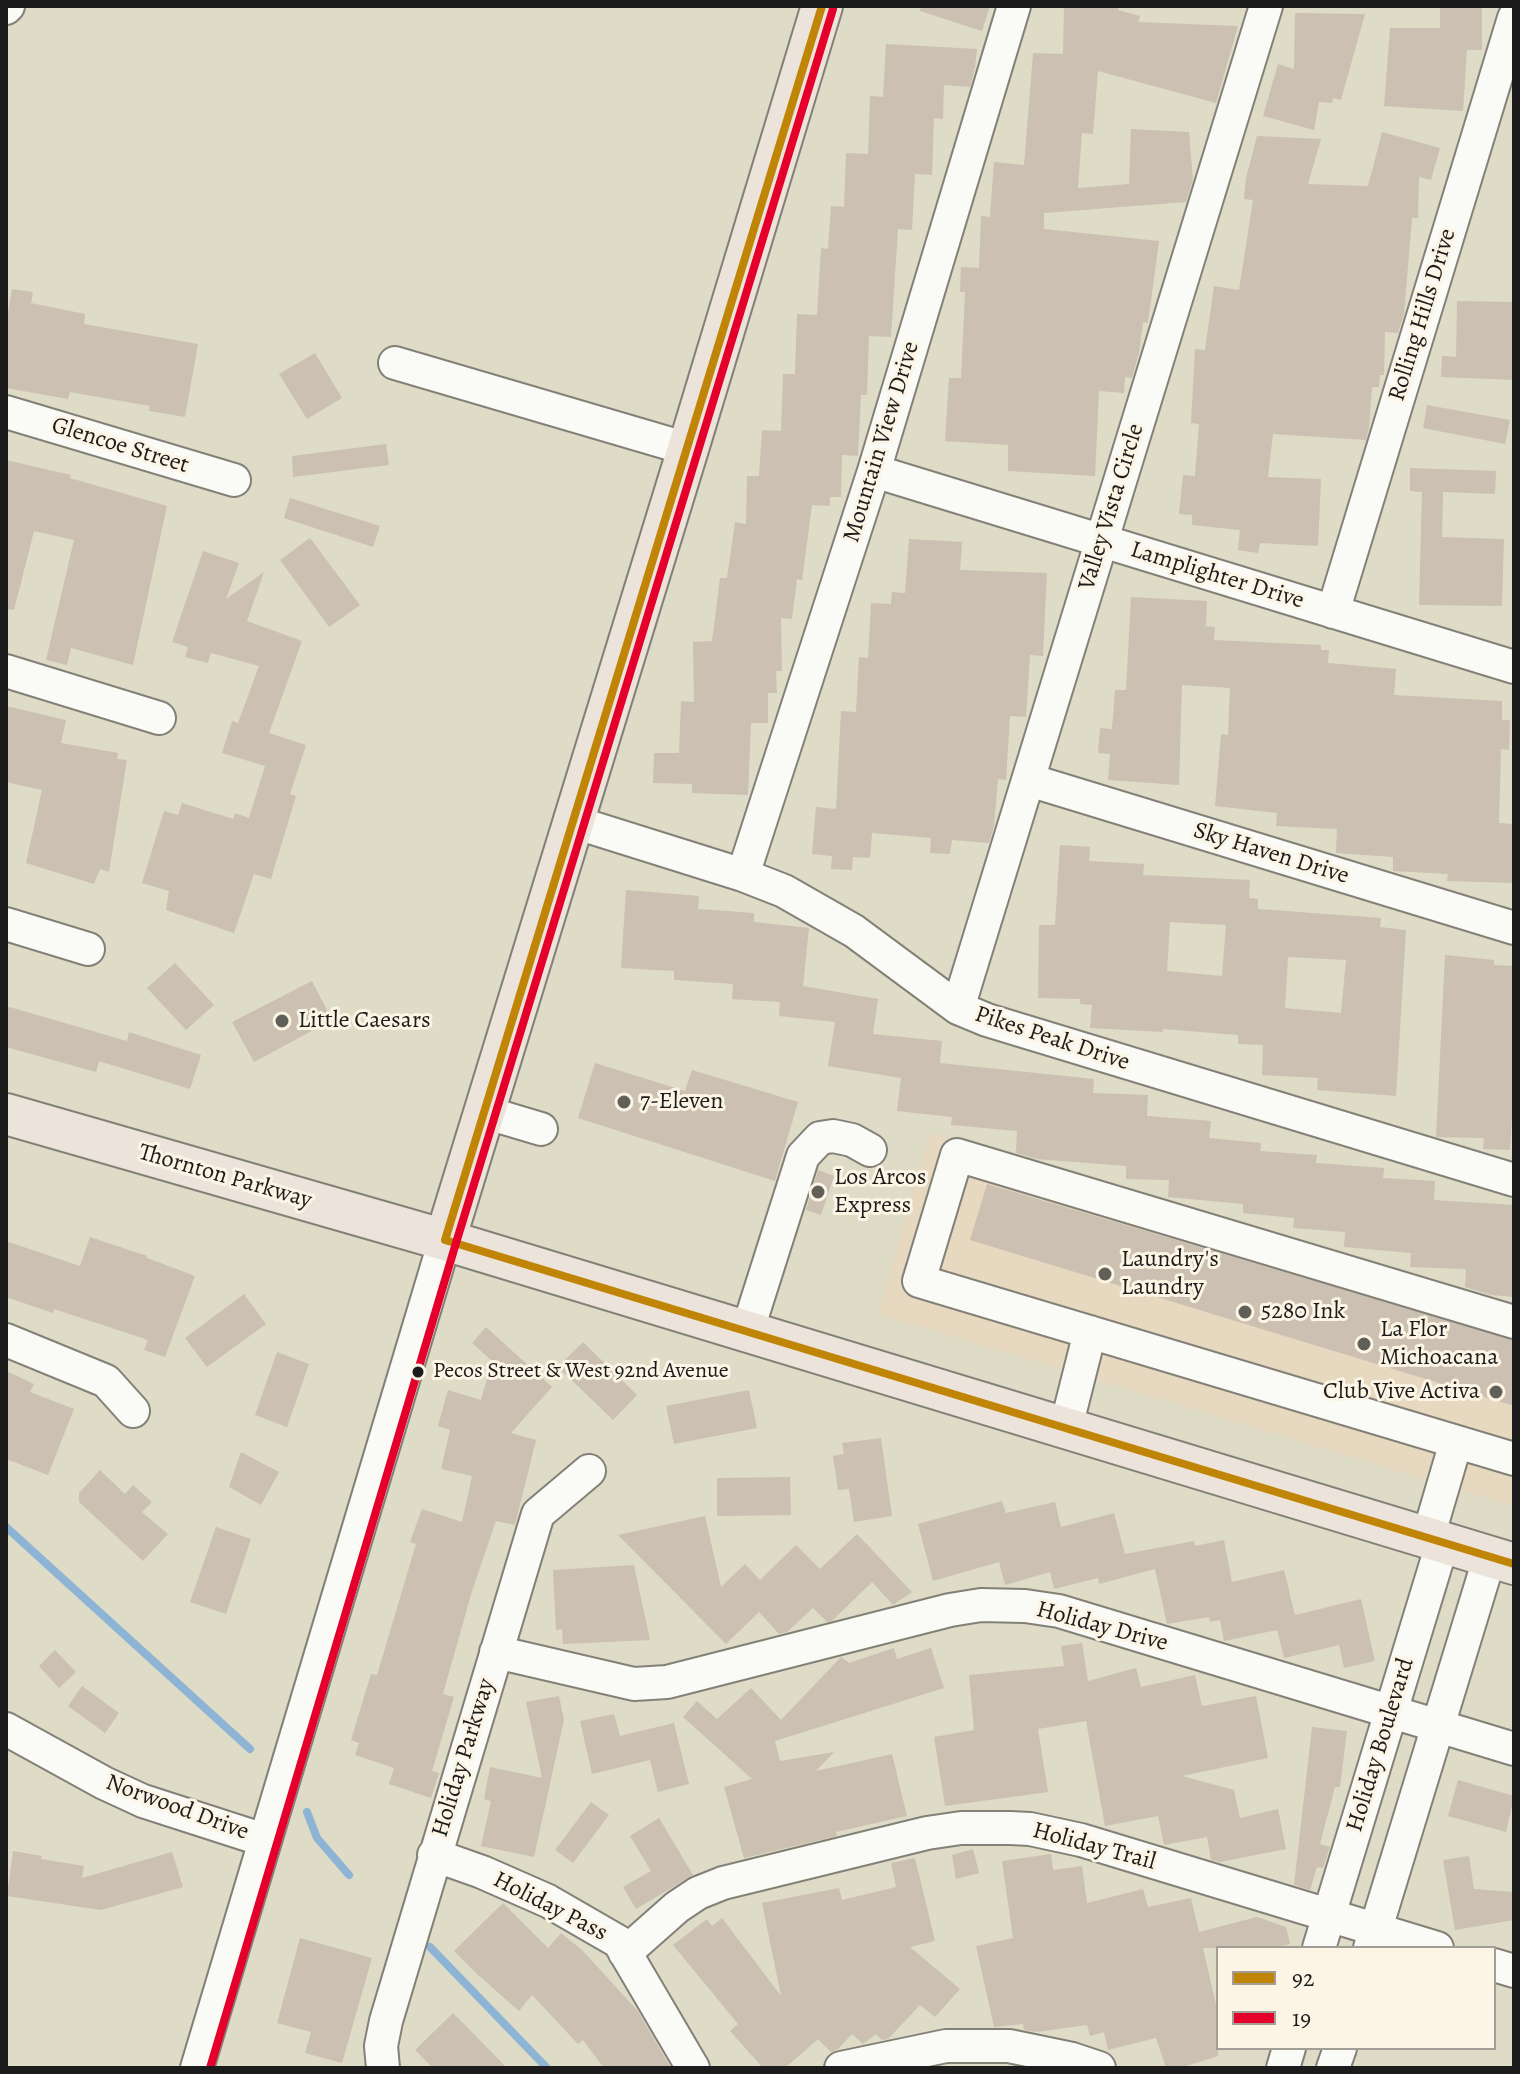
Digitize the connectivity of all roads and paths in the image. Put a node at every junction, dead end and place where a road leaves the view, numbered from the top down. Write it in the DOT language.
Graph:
graph roads {
  1 [pos="822,6"];
  2 [pos="1014,6"];
  3 [pos="1266,6"];
  4 [pos="1514,18"];
  5 [pos="395,363"];
  6 [pos="6,412"];
  7 [pos="688,449"];
  8 [pos="874,471"];
  9 [pos="234,480"];
  10 [pos="1102,541"];
  11 [pos="1333,612"];
  12 [pos="1514,667"];
  13 [pos="6,671"];
  14 [pos="159,718"];
  15 [pos="1029,780"];
  16 [pos="574,822"];
  17 [pos="743,875"];
  18 [pos="6,924"];
  19 [pos="1514,928"];
  20 [pos="88,949"];
  21 [pos="958,1008"];
  22 [pos="484,1112"];
  23 [pos="6,1114"];
  24 [pos="541,1129"];
  25 [pos="870,1150"];
  26 [pos="1514,1180"];
  27 [pos="445,1240"];
  28 [pos="1514,1322"];
  29 [pos="747,1332"];
  30 [pos="1090,1332"];
  31 [pos="6,1340"];
  32 [pos="133,1411"];
  33 [pos="1066,1427"];
  34 [pos="1456,1442"];
  35 [pos="1514,1459"];
  36 [pos="589,1471"];
  37 [pos="1436,1539"];
  38 [pos="1502,1560"];
  39 [pos="496,1652"];
  40 [pos="1391,1712"];
  41 [pos="1438,1726"];
  42 [pos="6,1729"];
  43 [pos="1514,1749"];
  44 [pos="264,1840"];
  45 [pos="434,1855"];
  46 [pos="1329,1916"];
  47 [pos="1373,1939"];
  48 [pos="1320,1946"];
  49 [pos="1423,1946"];
  50 [pos="625,1953"];
  51 [pos="197,2068"];
  52 [pos="383,2068"];
  53 [pos="693,2068"];
  54 [pos="841,2068"];
  55 [pos="1099,2068"];
  1 -- 7 [label="main road"];
  2 -- 8 [label="street, Mountain View Drive"];
  3 -- 10 [label="street, Valley Vista Circle"];
  4 -- 11 [label="street, Rolling Hills Drive"];
  5 -- 7 [label="street"];
  6 -- 9 [label="street, Glencoe Street"];
  7 -- 16 [label="main road"];
  8 -- 10 [label="street, Lamplighter Drive"];
  8 -- 17 [label="street, Mountain View Drive"];
  10 -- 11 [label="street, Lamplighter Drive"];
  10 -- 15 [label="street, Valley Vista Circle"];
  11 -- 12 [label="street, Lamplighter Drive"];
  13 -- 14 [label="street"];
  15 -- 19 [label="street, Sky Haven Drive"];
  15 -- 21 [label="street, Valley Vista Circle"];
  16 -- 17 [label="street, Pikes Peak Drive"];
  16 -- 22 [label="main road"];
  17 -- 21 [label="street, Pikes Peak Drive"];
  18 -- 20 [label="street"];
  21 -- 26 [label="street, Pikes Peak Drive"];
  22 -- 24 [label="street"];
  22 -- 27 [label="main road"];
  23 -- 27 [label="main road, Thornton Parkway"];
  25 -- 29 [label="street"];
  27 -- 29 [label="main road, Thornton Parkway"];
  27 -- 44 [label="street"];
  28 -- 30 [label="street"];
  29 -- 33 [label="main road, Thornton Parkway"];
  30 -- 33 [label="street"];
  30 -- 34 [label="street"];
  31 -- 32 [label="street"];
  33 -- 37 [label="main road, Thornton Parkway"];
  34 -- 35 [label="street"];
  34 -- 37 [label="street, Holiday Boulevard"];
  36 -- 39 [label="street, Holiday Parkway"];
  37 -- 38 [label="main road, Thornton Parkway"];
  37 -- 40 [label="street, Holiday Boulevard"];
  38 -- 41 [label="street, Holiday Boulevard"];
  39 -- 40 [label="street, Holiday Drive"];
  39 -- 45 [label="street, Holiday Parkway"];
  40 -- 41 [label="street, Holiday Drive"];
  40 -- 46 [label="street, Holiday Boulevard"];
  41 -- 43 [label="street, Holiday Drive"];
  41 -- 47 [label="street, Holiday Boulevard"];
  42 -- 44 [label="street, Norwood Drive"];
  44 -- 51 [label="street"];
  45 -- 50 [label="street, Holiday Pass"];
  45 -- 52 [label="street, Holiday Parkway"];
  46 -- 47 [label="street, Holiday Trail"];
  46 -- 48 [label="street, Holiday Boulevard"];
  46 -- 50 [label="street, Holiday Trail"];
  47 -- 49 [label="street, Holiday Trail"];
  50 -- 53 [label="street, Holiday Pass"];
  54 -- 55 [label="street"];
}
